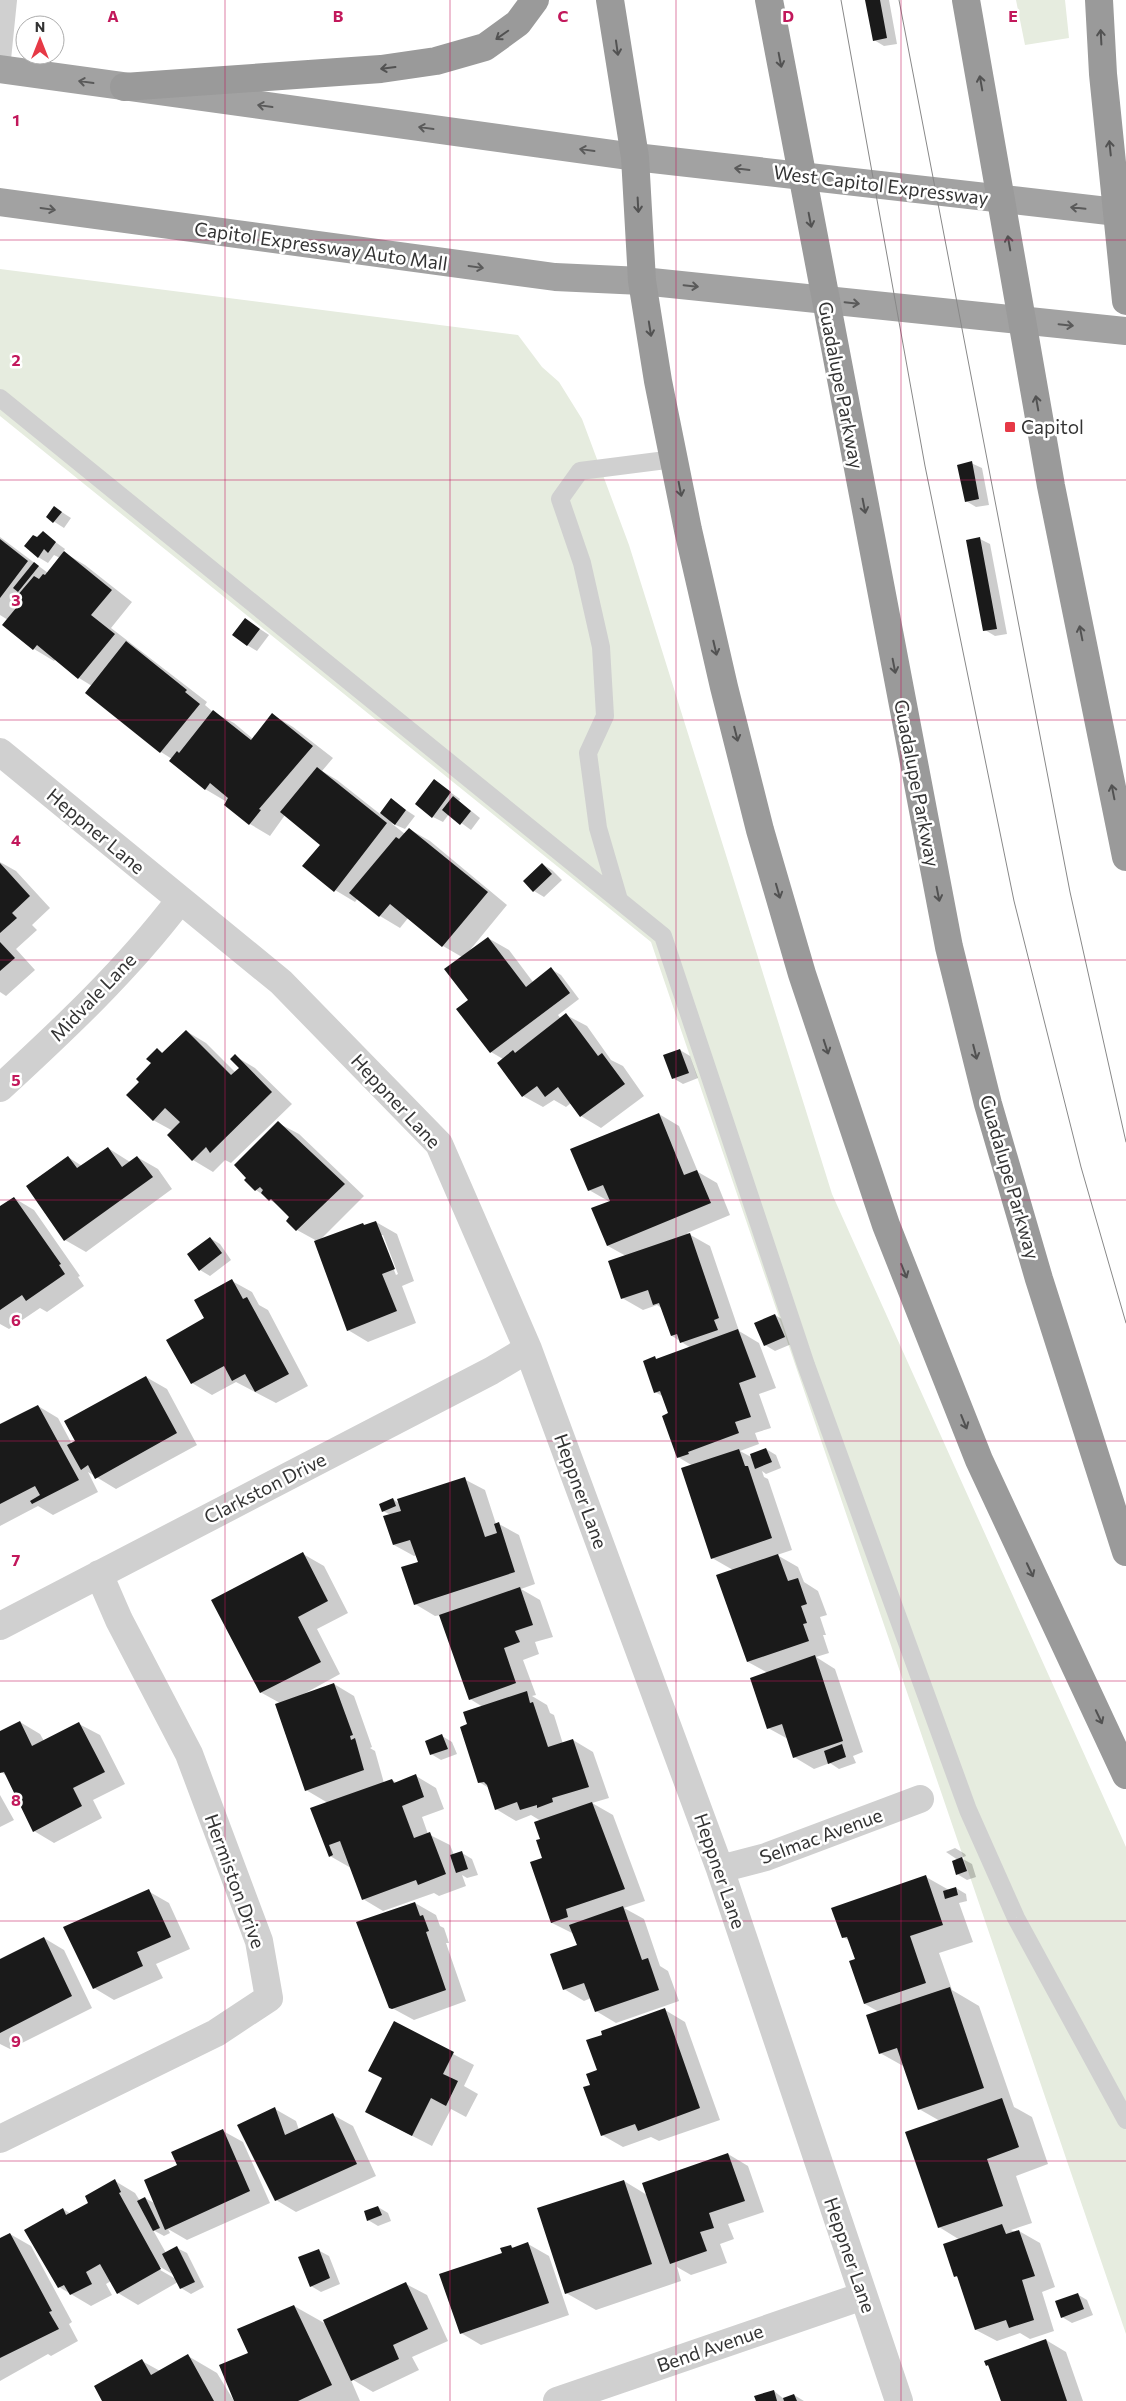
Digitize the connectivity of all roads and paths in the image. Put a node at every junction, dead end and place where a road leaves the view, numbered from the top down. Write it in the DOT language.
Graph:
graph roads {
  1 [pos="8,0"];
  2 [pos="535,0"];
  3 [pos="610,0"];
  4 [pos="966,0"];
  5 [pos="1099,0"];
  6 [pos="770,6"];
  7 [pos="0,69"];
  8 [pos="124,87"];
  9 [pos="635,157"];
  10 [pos="0,202"];
  11 [pos="1126,214"];
  12 [pos="642,281"];
  13 [pos="1126,301"];
  14 [pos="1126,331"];
  15 [pos="0,398"];
  16 [pos="674,459"];
  17 [pos="0,752"];
  18 [pos="1126,857"];
  19 [pos="180,900"];
  20 [pos="619,900"];
  21 [pos="0,1088"];
  22 [pos="528,1349"];
  23 [pos="1126,1552"];
  24 [pos="99,1574"];
  25 [pos="0,1626"];
  26 [pos="1126,1775"];
  27 [pos="920,1799"];
  28 [pos="720,1869"];
  29 [pos="1126,2120"];
  30 [pos="0,2139"];
  31 [pos="863,2296"];
  32 [pos="557,2401"];
  33 [pos="899,2401"];
  1 -- 7 [label="lane"];
  2 -- 8 [label="highway, one-way"];
  3 -- 9 [label="highway, one-way"];
  18 -- 4 [label="highway, one-way"];
  13 -- 5 [label="highway, one-way"];
  6 -- 23 [label="highway, Guadalupe Parkway, one-way"];
  8 -- 7 [label="highway, one-way"];
  9 -- 8 [label="highway, one-way"];
  11 -- 9 [label="highway, West Capitol Expressway, one-way"];
  9 -- 12 [label="highway, one-way"];
  10 -- 12 [label="highway, Capitol Expressway Auto Mall, one-way"];
  12 -- 14 [label="highway, one-way"];
  12 -- 16 [label="highway, one-way"];
  15 -- 20 [label="lane"];
  16 -- 20 [label="lane"];
  16 -- 26 [label="highway, one-way"];
  17 -- 19 [label="street, Heppner Lane"];
  19 -- 21 [label="street, Midvale Lane"];
  19 -- 22 [label="street, Heppner Lane"];
  20 -- 29 [label="lane"];
  22 -- 24 [label="street, Clarkston Drive"];
  22 -- 28 [label="street, Heppner Lane"];
  24 -- 25 [label="street, Clarkston Drive"];
  24 -- 30 [label="street, Hermiston Drive"];
  27 -- 28 [label="street, Selmac Avenue"];
  28 -- 31 [label="street, Heppner Lane"];
  31 -- 32 [label="street, Bend Avenue"];
  31 -- 33 [label="street, Heppner Lane"];
}
